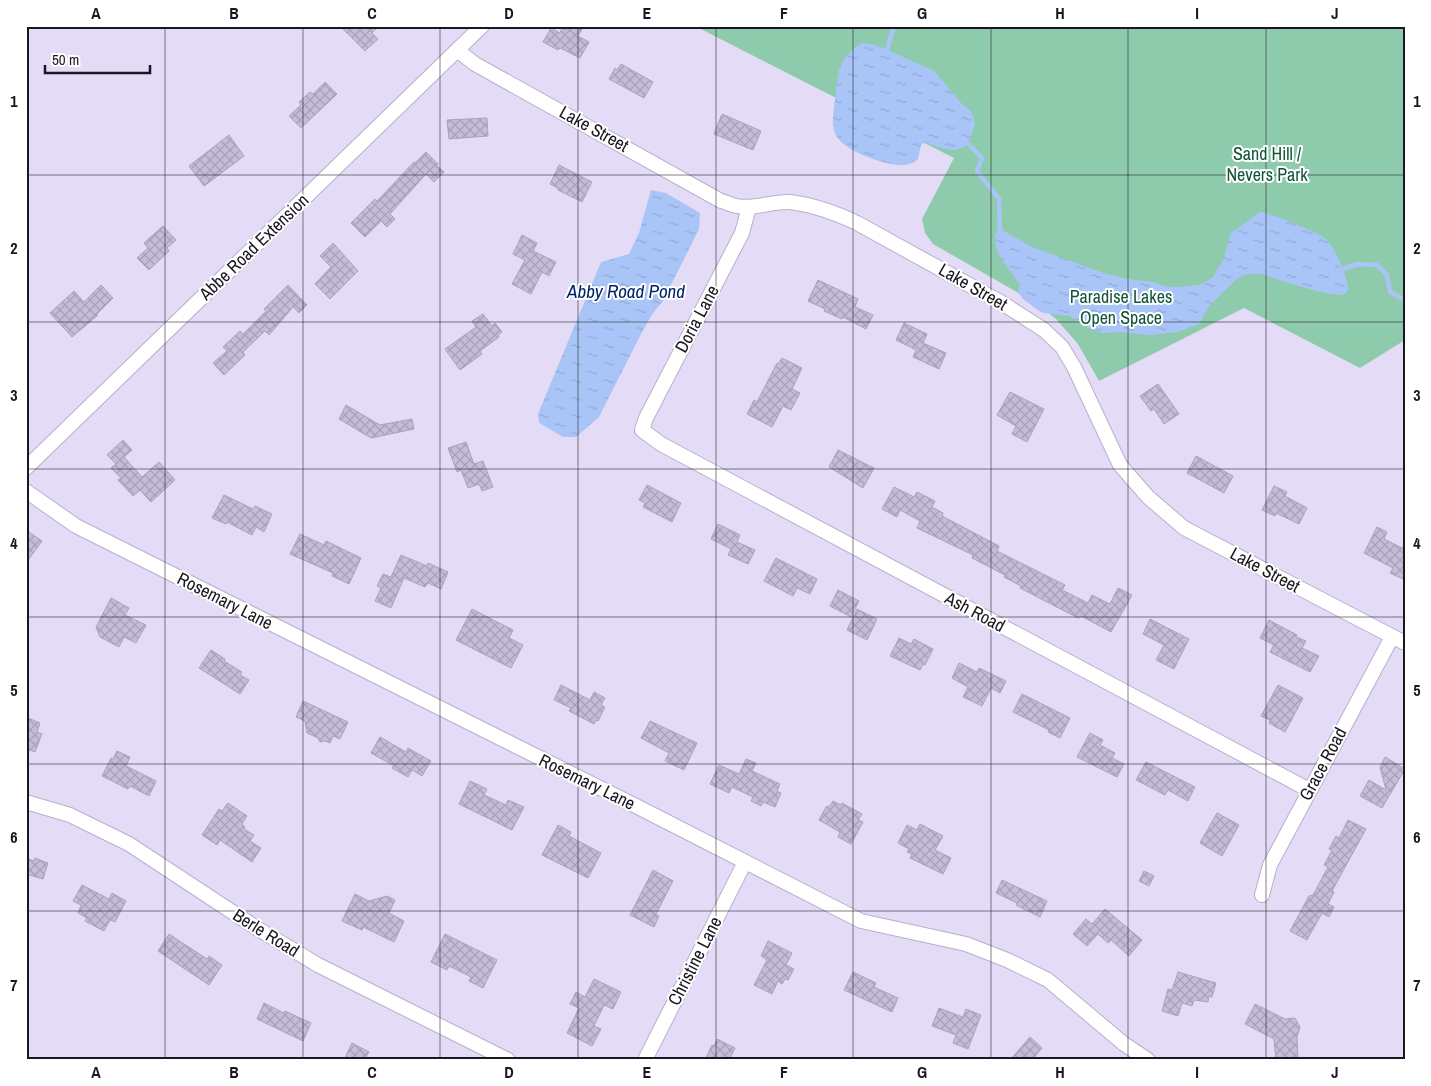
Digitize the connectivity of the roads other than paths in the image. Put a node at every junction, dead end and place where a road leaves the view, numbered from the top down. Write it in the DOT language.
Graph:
graph roads {
  1 [pos="482,26"];
  2 [pos="457,50"];
  3 [pos="749,207"];
  4 [pos="642,430"];
  5 [pos="26,468"];
  6 [pos="26,491"];
  7 [pos="1399,640"];
  8 [pos="1309,790"];
  9 [pos="26,802"];
  10 [pos="745,862"];
  11 [pos="1262,895"];
  12 [pos="508,1060"];
  13 [pos="645,1060"];
  14 [pos="1148,1060"];
  1 -- 2 [label="street, Abbe Road Extension"];
  2 -- 3 [label="street, Lake Street"];
  2 -- 5 [label="street, Abbe Road Extension"];
  3 -- 4 [label="street, Doria Lane"];
  3 -- 7 [label="street, Lake Street"];
  4 -- 8 [label="street, Ash Road"];
  6 -- 10 [label="street, Rosemary Lane"];
  7 -- 8 [label="street, Grace Road"];
  8 -- 11 [label="street, Grace Road"];
  9 -- 12 [label="street, Berle Road"];
  10 -- 13 [label="street, Christine Lane"];
  10 -- 14 [label="street, Rosemary Lane"];
}
